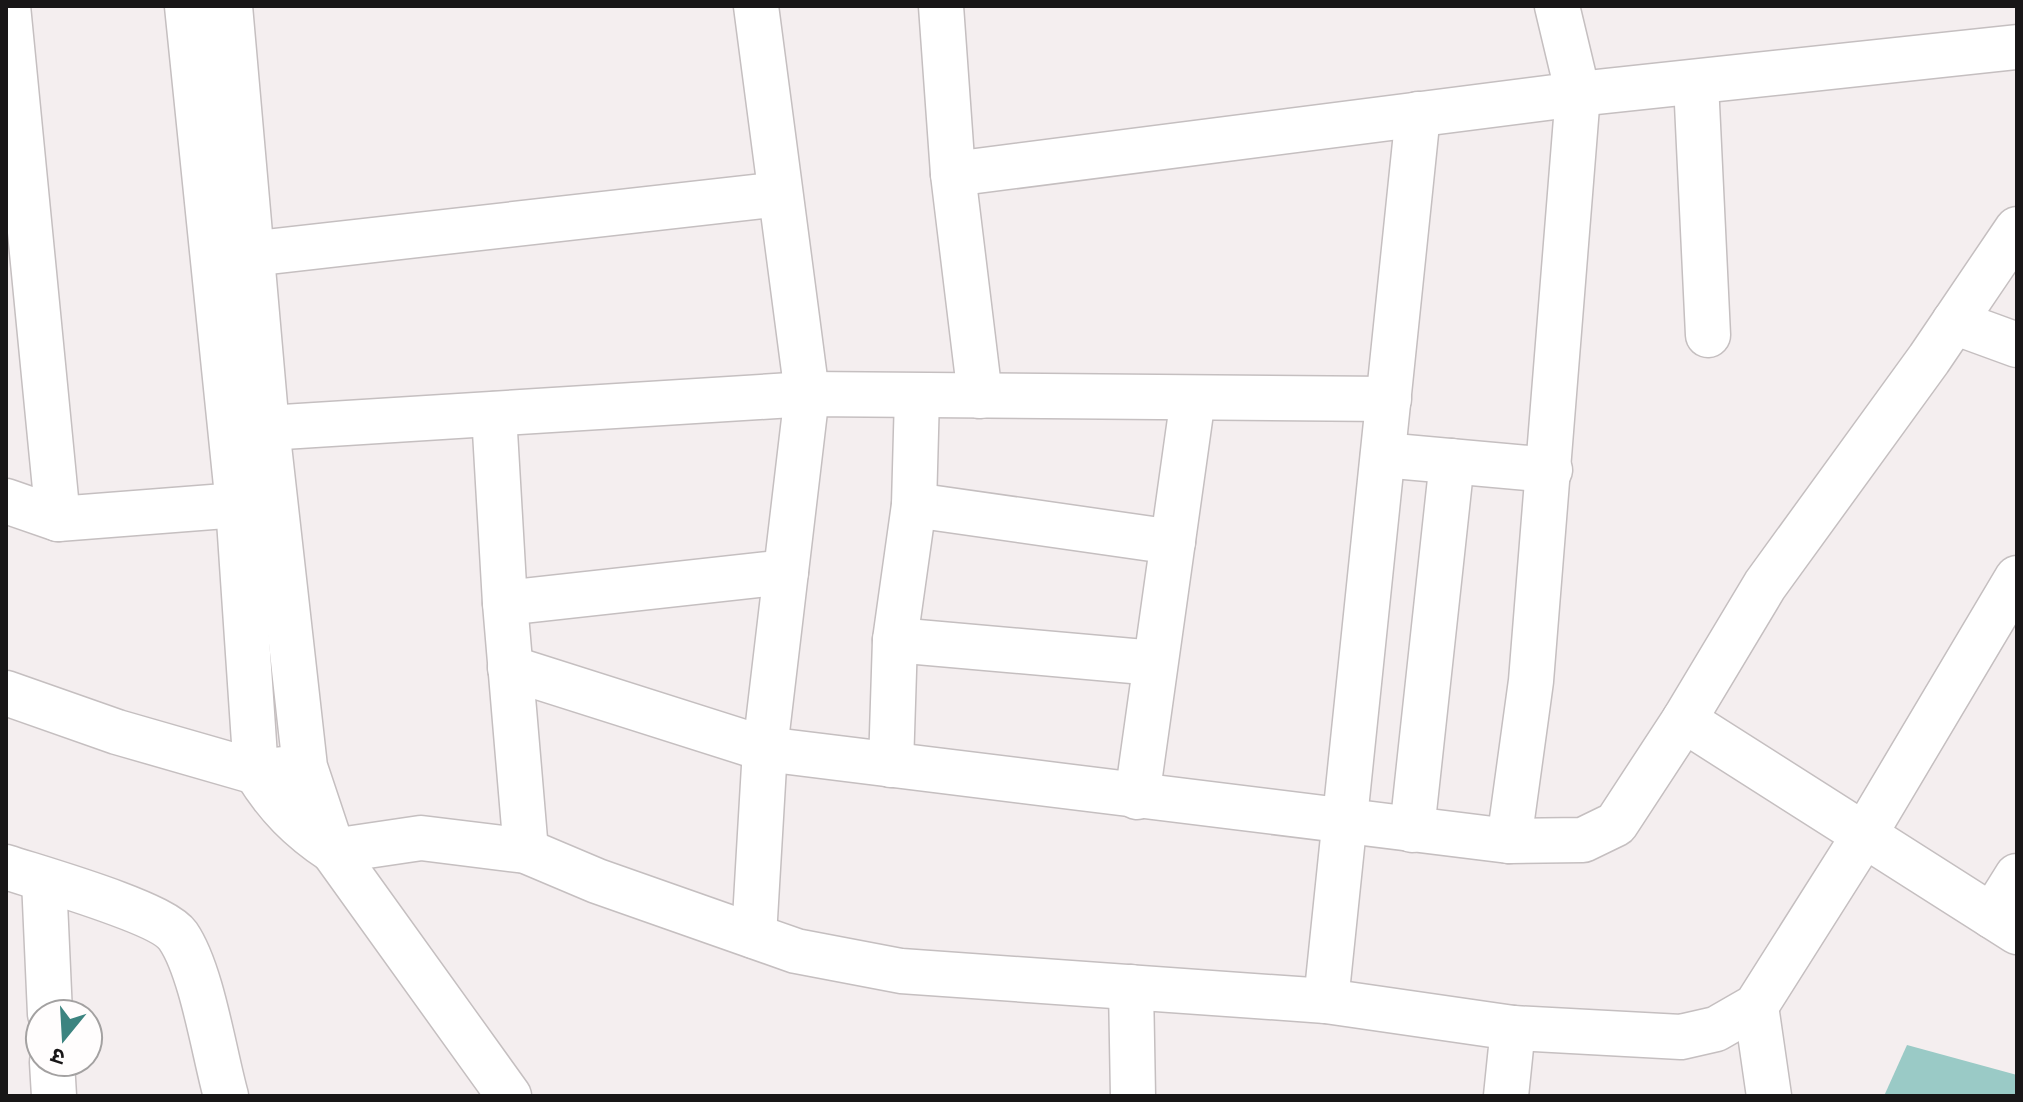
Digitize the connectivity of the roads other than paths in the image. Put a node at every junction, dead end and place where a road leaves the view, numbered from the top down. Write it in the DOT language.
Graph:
graph roads {
  1 [pos="8,6"];
  2 [pos="231,6"];
  3 [pos="756,6"];
  4 [pos="941,6"];
  5 [pos="1557,6"];
  6 [pos="187,9"];
  7 [pos="2017,47"];
  8 [pos="1696,83"];
  9 [pos="1578,94"];
  10 [pos="1418,114"];
  11 [pos="953,174"];
  12 [pos="780,194"];
  13 [pos="2017,229"];
  14 [pos="232,256"];
  15 [pos="1954,322"];
  16 [pos="1708,335"];
  17 [pos="2017,345"];
  18 [pos="807,394"];
  19 [pos="917,396"];
  20 [pos="980,396"];
  21 [pos="1193,398"];
  22 [pos="1389,399"];
  23 [pos="494,414"];
  24 [pos="267,428"];
  25 [pos="1383,455"];
  26 [pos="1452,461"];
  27 [pos="1550,470"];
  28 [pos="6,501"];
  29 [pos="238,505"];
  30 [pos="914,505"];
  31 [pos="58,519"];
  32 [pos="1173,542"];
  33 [pos="786,572"];
  34 [pos="2017,578"];
  35 [pos="505,603"];
  36 [pos="895,640"];
  37 [pos="1155,663"];
  38 [pos="510,668"];
  39 [pos="6,693"];
  40 [pos="1684,720"];
  41 [pos="765,749"];
  42 [pos="891,765"];
  43 [pos="305,767"];
  44 [pos="256,772"];
  45 [pos="1137,797"];
  46 [pos="1345,823"];
  47 [pos="1412,830"];
  48 [pos="1863,837"];
  49 [pos="1509,841"];
  50 [pos="333,851"];
  51 [pos="526,851"];
  52 [pos="25,873"];
  53 [pos="2017,876"];
  54 [pos="2004,924"];
  55 [pos="754,936"];
  56 [pos="1131,987"];
  57 [pos="47,998"];
  58 [pos="1326,1001"];
  59 [pos="1756,1006"];
  60 [pos="1513,1028"];
  61 [pos="226,1096"];
  62 [pos="509,1096"];
  63 [pos="1133,1096"];
  64 [pos="1506,1096"];
  65 [pos="1769,1096"];
  1 -- 31 [label="street"];
  2 -- 6 [label="street"];
  2 -- 14 [label="street"];
  3 -- 12 [label="street"];
  4 -- 11 [label="street"];
  5 -- 9 [label="street"];
  6 -- 14 [label="street"];
  7 -- 8 [label="street"];
  8 -- 9 [label="street"];
  8 -- 16 [label="street"];
  9 -- 10 [label="street"];
  9 -- 27 [label="street"];
  10 -- 11 [label="street"];
  10 -- 22 [label="street"];
  11 -- 20 [label="street"];
  12 -- 14 [label="street"];
  12 -- 18 [label="street"];
  13 -- 15 [label="street"];
  14 -- 24 [label="street"];
  14 -- 29 [label="street"];
  15 -- 17 [label="street"];
  15 -- 40 [label="street"];
  18 -- 19 [label="street"];
  18 -- 23 [label="street"];
  18 -- 33 [label="street"];
  19 -- 20 [label="street"];
  19 -- 30 [label="street"];
  20 -- 21 [label="street"];
  21 -- 22 [label="street"];
  21 -- 32 [label="street"];
  22 -- 25 [label="street"];
  23 -- 24 [label="street"];
  23 -- 35 [label="street"];
  24 -- 43 [label="street"];
  25 -- 26 [label="street"];
  25 -- 46 [label="street"];
  26 -- 27 [label="street"];
  26 -- 47 [label="street"];
  27 -- 49 [label="street"];
  28 -- 31 [label="street"];
  29 -- 31 [label="street"];
  29 -- 44 [label="street"];
  30 -- 32 [label="street"];
  30 -- 36 [label="street"];
  32 -- 37 [label="street"];
  33 -- 35 [label="street"];
  33 -- 41 [label="street"];
  34 -- 48 [label="street"];
  35 -- 38 [label="street"];
  36 -- 37 [label="street"];
  36 -- 42 [label="street"];
  37 -- 45 [label="street"];
  38 -- 41 [label="street"];
  38 -- 51 [label="street"];
  39 -- 44 [label="street"];
  40 -- 48 [label="street"];
  40 -- 49 [label="street"];
  41 -- 42 [label="street"];
  41 -- 55 [label="street"];
  42 -- 45 [label="street"];
  43 -- 44 [label="street"];
  43 -- 50 [label="street"];
  44 -- 50 [label="street"];
  45 -- 46 [label="street"];
  46 -- 47 [label="street"];
  46 -- 58 [label="street"];
  47 -- 49 [label="street"];
  48 -- 54 [label="street"];
  48 -- 59 [label="street"];
  50 -- 51 [label="street"];
  50 -- 62 [label="street"];
  51 -- 55 [label="street"];
  52 -- 57 [label="street"];
  52 -- 61 [label="street"];
  53 -- 54 [label="street"];
  55 -- 56 [label="street"];
  56 -- 58 [label="street"];
  56 -- 63 [label="street"];
  58 -- 60 [label="street"];
  59 -- 60 [label="street"];
  59 -- 65 [label="street"];
  60 -- 64 [label="street"];
}
